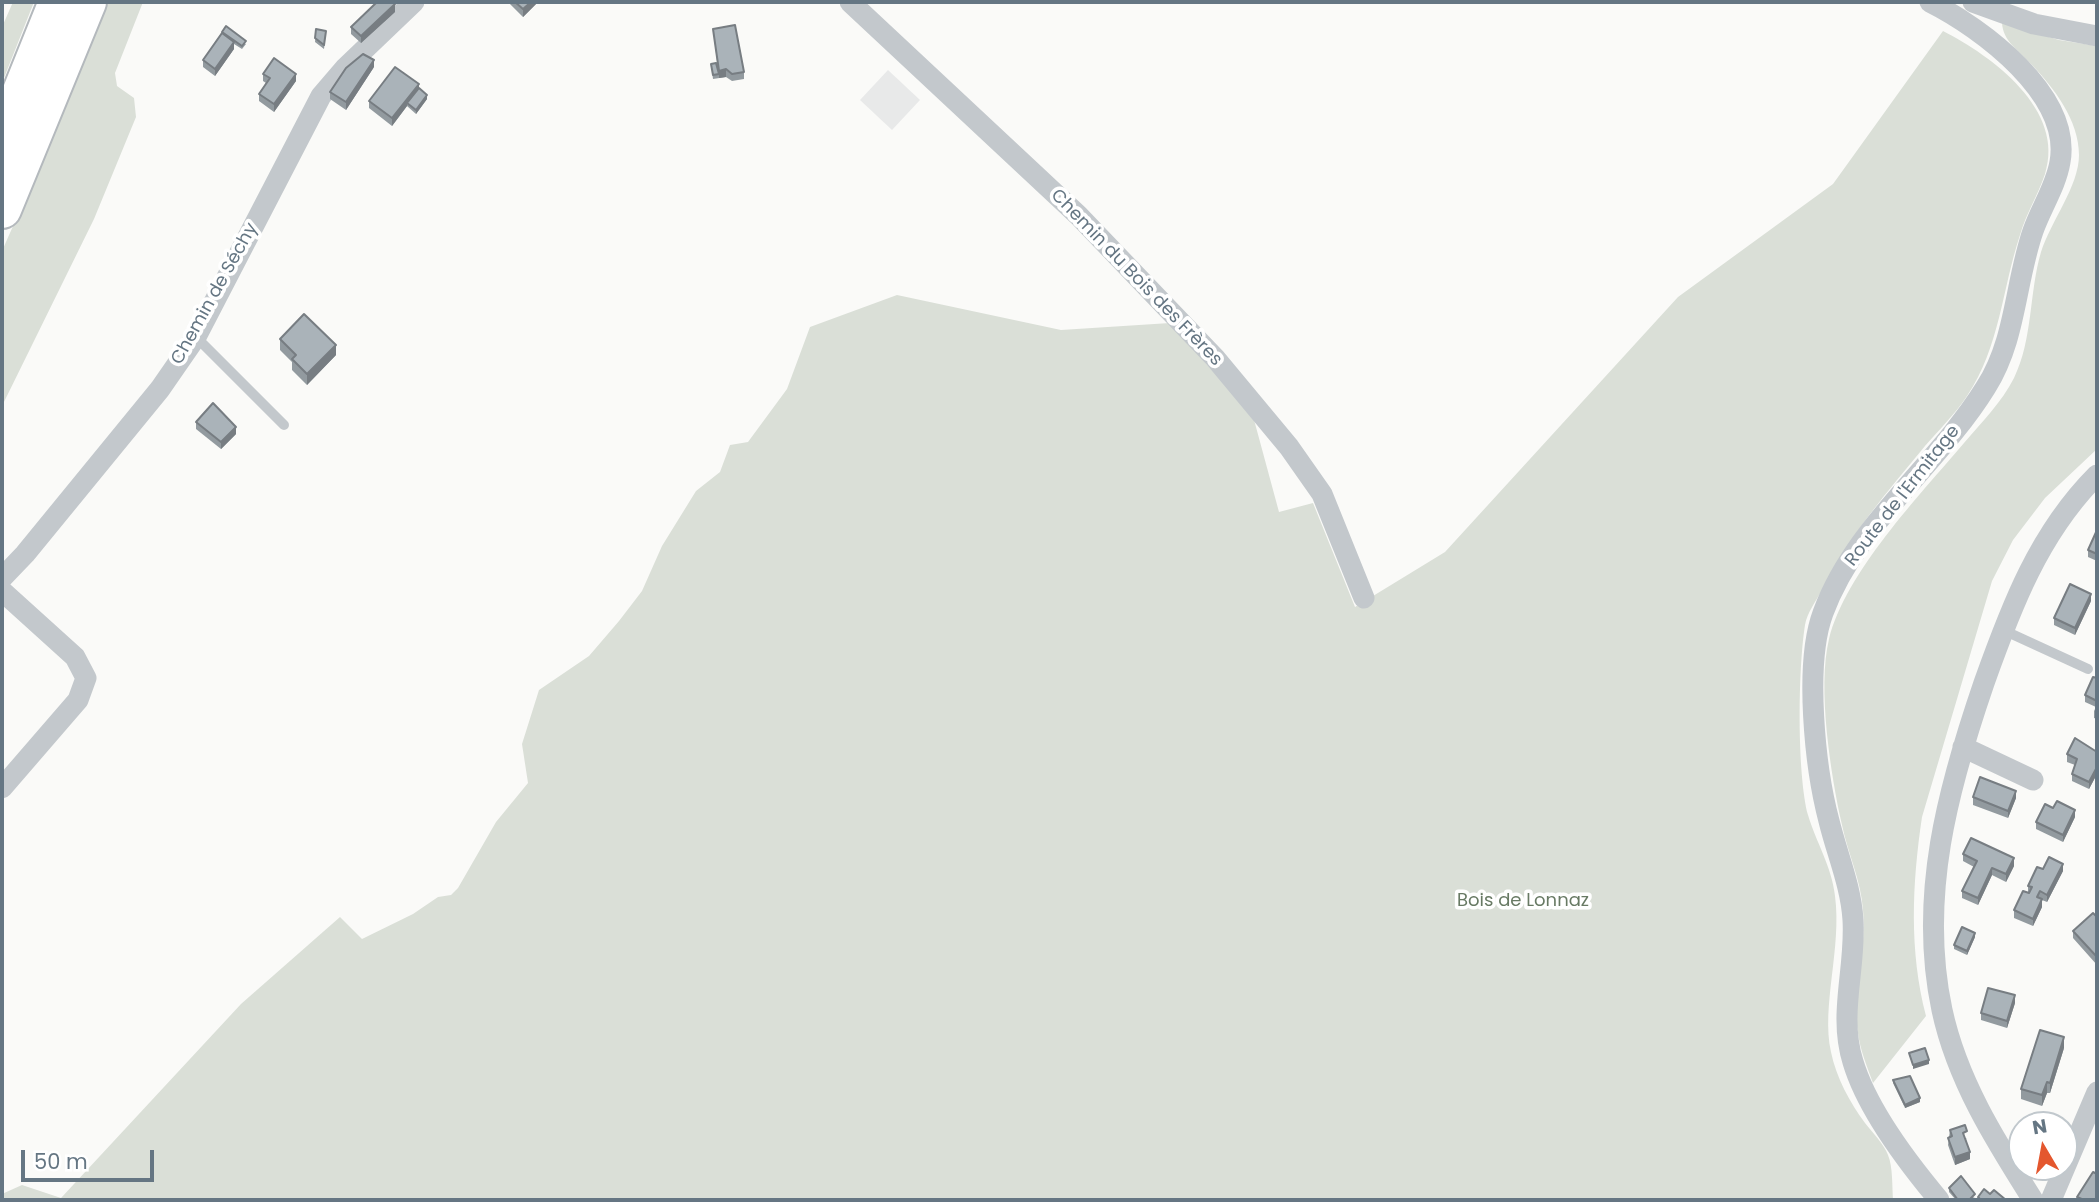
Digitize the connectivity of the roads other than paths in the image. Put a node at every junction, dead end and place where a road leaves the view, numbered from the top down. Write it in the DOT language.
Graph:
graph roads {
  1 [pos="58,2"];
  2 [pos="87,2"];
  3 [pos="414,2"];
  4 [pos="850,2"];
  5 [pos="1930,2"];
  6 [pos="1973,2"];
  7 [pos="2097,36"];
  8 [pos="2,141"];
  9 [pos="2,209"];
  10 [pos="196,337"];
  11 [pos="284,425"];
  12 [pos="2097,475"];
  13 [pos="2,578"];
  14 [pos="2,591"];
  15 [pos="1364,598"];
  16 [pos="2003,630"];
  17 [pos="2088,669"];
  18 [pos="1963,747"];
  19 [pos="2033,780"];
  20 [pos="2,788"];
  21 [pos="2097,1092"];
  22 [pos="1939,1200"];
  23 [pos="2033,1200"];
  24 [pos="2051,1200"];
  1 -- 8 [label="highway"];
  2 -- 9 [label="highway"];
  3 -- 10 [label="street, Chemin de Séchy"];
  4 -- 15 [label="street, Chemin du Bois des Frères"];
  5 -- 22 [label="street, Route de l'Ermitage"];
  6 -- 7 [label="street"];
  10 -- 11 [label="lane"];
  10 -- 13 [label="street, Chemin de Séchy"];
  12 -- 16 [label="street"];
  14 -- 20 [label="street"];
  16 -- 17 [label="lane"];
  16 -- 18 [label="street"];
  18 -- 19 [label="street"];
  18 -- 23 [label="street"];
  21 -- 24 [label="street"];
}
